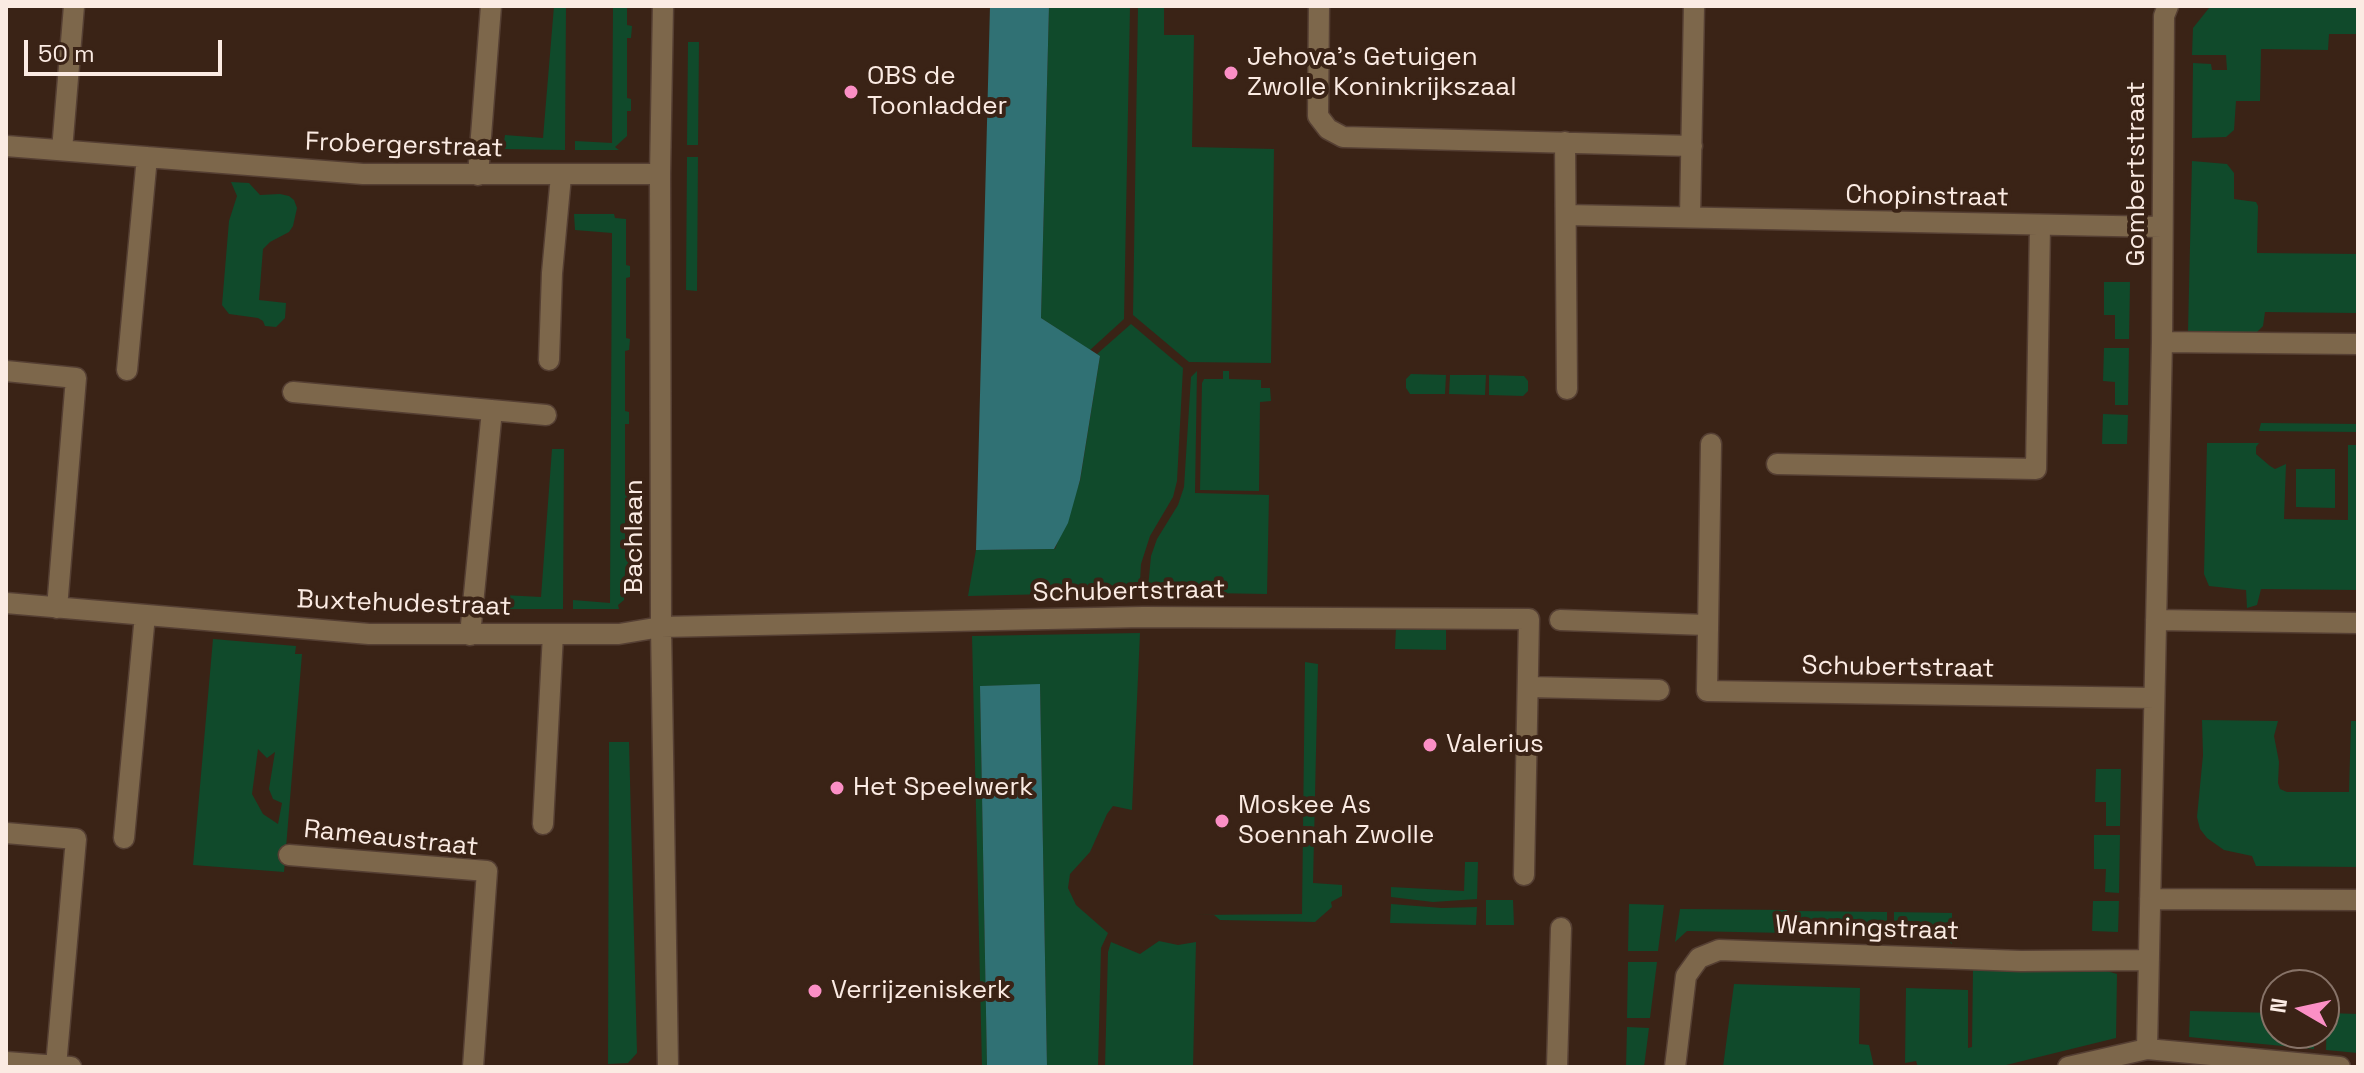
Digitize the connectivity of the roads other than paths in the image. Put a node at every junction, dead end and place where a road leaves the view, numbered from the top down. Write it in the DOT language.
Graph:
graph roads {
  1 [pos="74,6"];
  2 [pos="491,6"];
  3 [pos="663,6"];
  4 [pos="1319,6"];
  5 [pos="1694,6"];
  6 [pos="2168,6"];
  7 [pos="1565,142"];
  8 [pos="6,146"];
  9 [pos="1692,146"];
  10 [pos="62,150"];
  11 [pos="147,157"];
  12 [pos="660,174"];
  13 [pos="478,175"];
  14 [pos="561,176"];
  15 [pos="1566,215"];
  16 [pos="1690,217"];
  17 [pos="2040,225"];
  18 [pos="2162,227"];
  19 [pos="2162,342"];
  20 [pos="2358,344"];
  21 [pos="549,360"];
  22 [pos="127,370"];
  23 [pos="6,371"];
  24 [pos="1567,389"];
  25 [pos="293,392"];
  26 [pos="492,410"];
  27 [pos="546,415"];
  28 [pos="1711,444"];
  29 [pos="1777,464"];
  30 [pos="6,603"];
  31 [pos="57,608"];
  32 [pos="145,615"];
  33 [pos="1560,620"];
  34 [pos="2156,620"];
  35 [pos="2358,623"];
  36 [pos="1707,625"];
  37 [pos="661,627"];
  38 [pos="553,634"];
  39 [pos="470,635"];
  40 [pos="1528,687"];
  41 [pos="1659,690"];
  42 [pos="2154,698"];
  43 [pos="543,824"];
  44 [pos="6,833"];
  45 [pos="124,838"];
  46 [pos="289,855"];
  47 [pos="1524,875"];
  48 [pos="2150,899"];
  49 [pos="2358,900"];
  50 [pos="1561,928"];
  51 [pos="2149,960"];
  52 [pos="2147,1049"];
  53 [pos="6,1062"];
  54 [pos="63,1066"];
  55 [pos="473,1067"];
  56 [pos="668,1067"];
  57 [pos="1557,1067"];
  58 [pos="1675,1067"];
  59 [pos="2068,1067"];
  60 [pos="2340,1067"];
  1 -- 10 [label="street"];
  2 -- 13 [label="street"];
  3 -- 12 [label="street, Bachlaan"];
  4 -- 7 [label="street"];
  5 -- 9 [label="street"];
  6 -- 18 [label="street, Gombertstraat"];
  7 -- 9 [label="street"];
  7 -- 15 [label="street"];
  8 -- 10 [label="street, Frobergerstraat"];
  9 -- 16 [label="street"];
  10 -- 11 [label="street, Frobergerstraat"];
  11 -- 13 [label="street, Frobergerstraat"];
  11 -- 22 [label="street"];
  12 -- 14 [label="street, Frobergerstraat"];
  12 -- 37 [label="street, Bachlaan"];
  13 -- 14 [label="street, Frobergerstraat"];
  14 -- 21 [label="street"];
  15 -- 16 [label="street, Chopinstraat"];
  15 -- 24 [label="street"];
  16 -- 17 [label="street, Chopinstraat"];
  17 -- 18 [label="street, Chopinstraat"];
  17 -- 29 [label="street"];
  18 -- 19 [label="street, Gombertstraat"];
  19 -- 20 [label="street"];
  19 -- 34 [label="street, Gombertstraat"];
  23 -- 31 [label="street"];
  25 -- 26 [label="street"];
  26 -- 27 [label="street"];
  26 -- 39 [label="street"];
  28 -- 36 [label="street, Schubertstraat"];
  30 -- 31 [label="street, Buxtehudestraat"];
  31 -- 32 [label="street, Buxtehudestraat"];
  32 -- 39 [label="street, Buxtehudestraat"];
  32 -- 45 [label="street"];
  33 -- 36 [label="street"];
  34 -- 35 [label="street"];
  34 -- 42 [label="street, Gombertstraat"];
  36 -- 42 [label="street, Schubertstraat"];
  37 -- 38 [label="street, Buxtehudestraat"];
  37 -- 40 [label="street, Schubertstraat"];
  37 -- 56 [label="street, Bachlaan"];
  38 -- 39 [label="street, Buxtehudestraat"];
  38 -- 43 [label="street"];
  40 -- 41 [label="street"];
  40 -- 47 [label="street, Schubertstraat"];
  42 -- 48 [label="street, Gombertstraat"];
  44 -- 54 [label="street"];
  46 -- 55 [label="street, Rameaustraat"];
  48 -- 49 [label="street"];
  48 -- 51 [label="street, Gombertstraat"];
  50 -- 57 [label="street"];
  51 -- 52 [label="street, Gombertstraat"];
  51 -- 58 [label="street, Wanningstraat"];
  52 -- 59 [label="street"];
  52 -- 60 [label="street"];
  53 -- 54 [label="street"];
}
